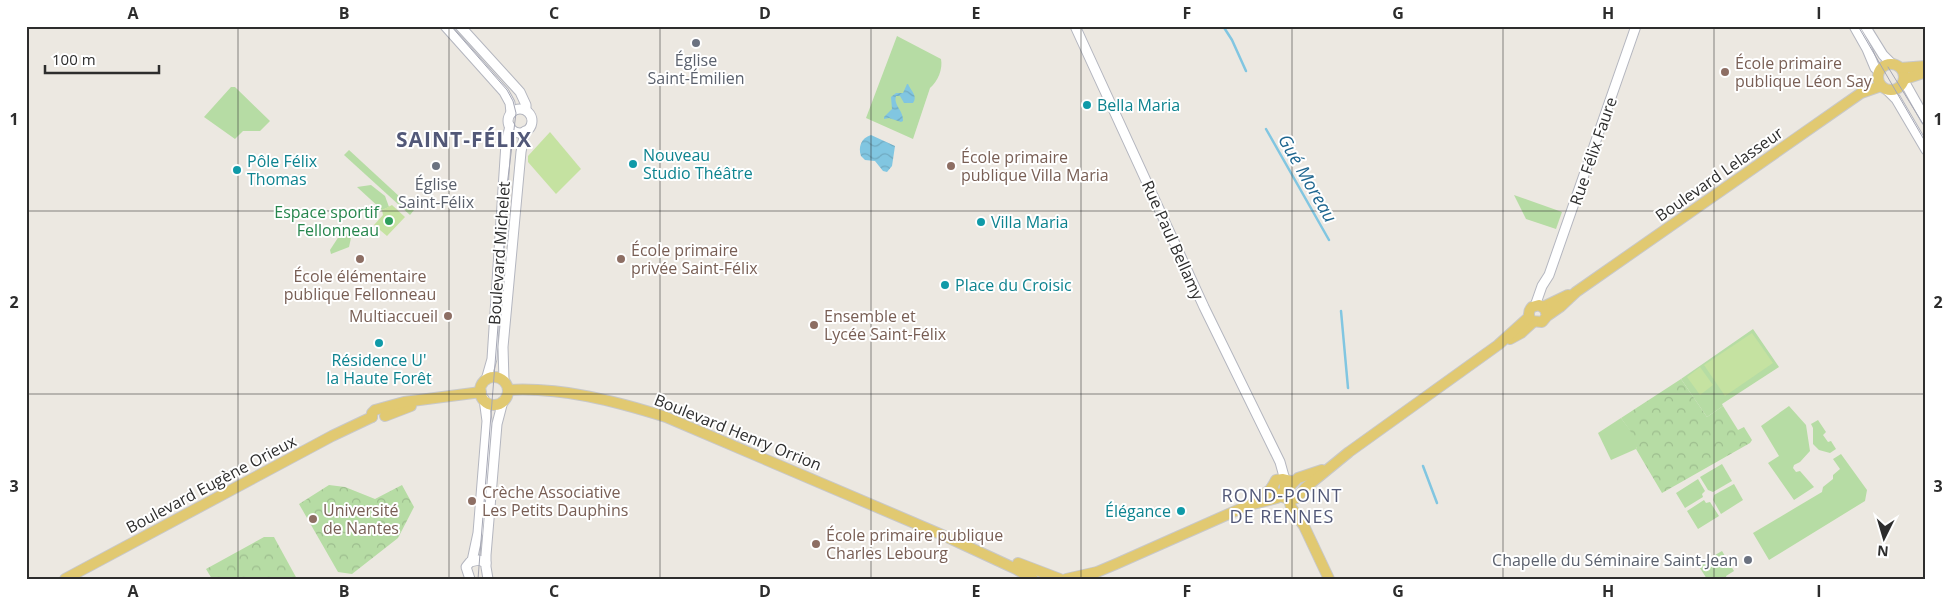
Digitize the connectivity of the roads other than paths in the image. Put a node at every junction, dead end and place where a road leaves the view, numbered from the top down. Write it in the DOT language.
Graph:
graph roads {
  1 [pos="445,26"];
  2 [pos="460,26"];
  3 [pos="1075,26"];
  4 [pos="1636,26"];
  5 [pos="1854,26"];
  6 [pos="1865,26"];
  7 [pos="1897,66"];
  8 [pos="1926,66"];
  9 [pos="1926,72"];
  10 [pos="1879,74"];
  11 [pos="1905,80"];
  12 [pos="1885,88"];
  13 [pos="1862,93"];
  14 [pos="526,110"];
  15 [pos="511,114"];
  16 [pos="1926,120"];
  17 [pos="510,126"];
  18 [pos="525,131"];
  19 [pos="1926,150"];
  20 [pos="1542,309"];
  21 [pos="1531,319"];
  22 [pos="486,380"];
  23 [pos="506,385"];
  24 [pos="482,395"];
  25 [pos="503,401"];
  26 [pos="1274,453"];
  27 [pos="1330,467"];
  28 [pos="1289,481"];
  29 [pos="1273,484"];
  30 [pos="1300,495"];
  31 [pos="1284,497"];
  32 [pos="1249,505"];
  33 [pos="1304,526"];
  34 [pos="947,537"];
  35 [pos="472,561"];
  36 [pos="486,565"];
  37 [pos="1093,575"];
  38 [pos="470,576"];
  39 [pos="66,579"];
  40 [pos="488,579"];
  41 [pos="1034,579"];
  42 [pos="1060,579"];
  43 [pos="1066,579"];
  44 [pos="1329,579"];
  1 -- 15 [label="street"];
  2 -- 14 [label="street"];
  3 -- 26 [label="street, Rue Paul Bellamy"];
  4 -- 20 [label="street, Rue Félix Faure"];
  5 -- 10 [label="street"];
  6 -- 7 [label="street"];
  7 -- 8 [label="main road"];
  7 -- 10 [label="main road"];
  7 -- 11 [label="main road"];
  9 -- 11 [label="main road"];
  10 -- 12 [label="main road"];
  10 -- 13 [label="main road"];
  11 -- 12 [label="main road"];
  11 -- 16 [label="street"];
  12 -- 13 [label="main road, Boulevard Lelasseur"];
  12 -- 19 [label="street"];
  13 -- 20 [label="main road, Boulevard Lelasseur"];
  14 -- 15 [label="street"];
  14 -- 18 [label="street"];
  15 -- 17 [label="street"];
  17 -- 18 [label="street"];
  17 -- 22 [label="street, Boulevard Michelet"];
  18 -- 23 [label="street, Boulevard Michelet"];
  20 -- 21 [label="main road"];
  20 -- 21 [label="main road, Boulevard Lelasseur"];
  21 -- 27 [label="main road"];
  22 -- 23 [label="main road"];
  22 -- 24 [label="main road"];
  23 -- 25 [label="main road"];
  23 -- 34 [label="main road, Boulevard Henry Orrion"];
  24 -- 25 [label="main road"];
  24 -- 35 [label="street"];
  24 -- 39 [label="main road, Boulevard Eugène Orieux"];
  25 -- 36 [label="street"];
  26 -- 28 [label="street, Rue Paul Bellamy"];
  26 -- 29 [label="street, Rue Paul Bellamy"];
  27 -- 28 [label="main road"];
  27 -- 30 [label="main road"];
  28 -- 29 [label="main road"];
  28 -- 30 [label="main road"];
  28 -- 31 [label="main road"];
  29 -- 31 [label="main road"];
  29 -- 32 [label="main road"];
  30 -- 31 [label="main road"];
  30 -- 33 [label="main road"];
  31 -- 32 [label="main road"];
  31 -- 33 [label="main road"];
  32 -- 37 [label="main road"];
  33 -- 44 [label="main road"];
  34 -- 41 [label="main road, Boulevard Henry Orrion"];
  34 -- 42 [label="main road, Boulevard Henry Orrion"];
  35 -- 36 [label="street"];
  35 -- 38 [label="street"];
  36 -- 38 [label="street"];
  36 -- 40 [label="street"];
  37 -- 43 [label="main road"];
  42 -- 43 [label="main road"];
}
